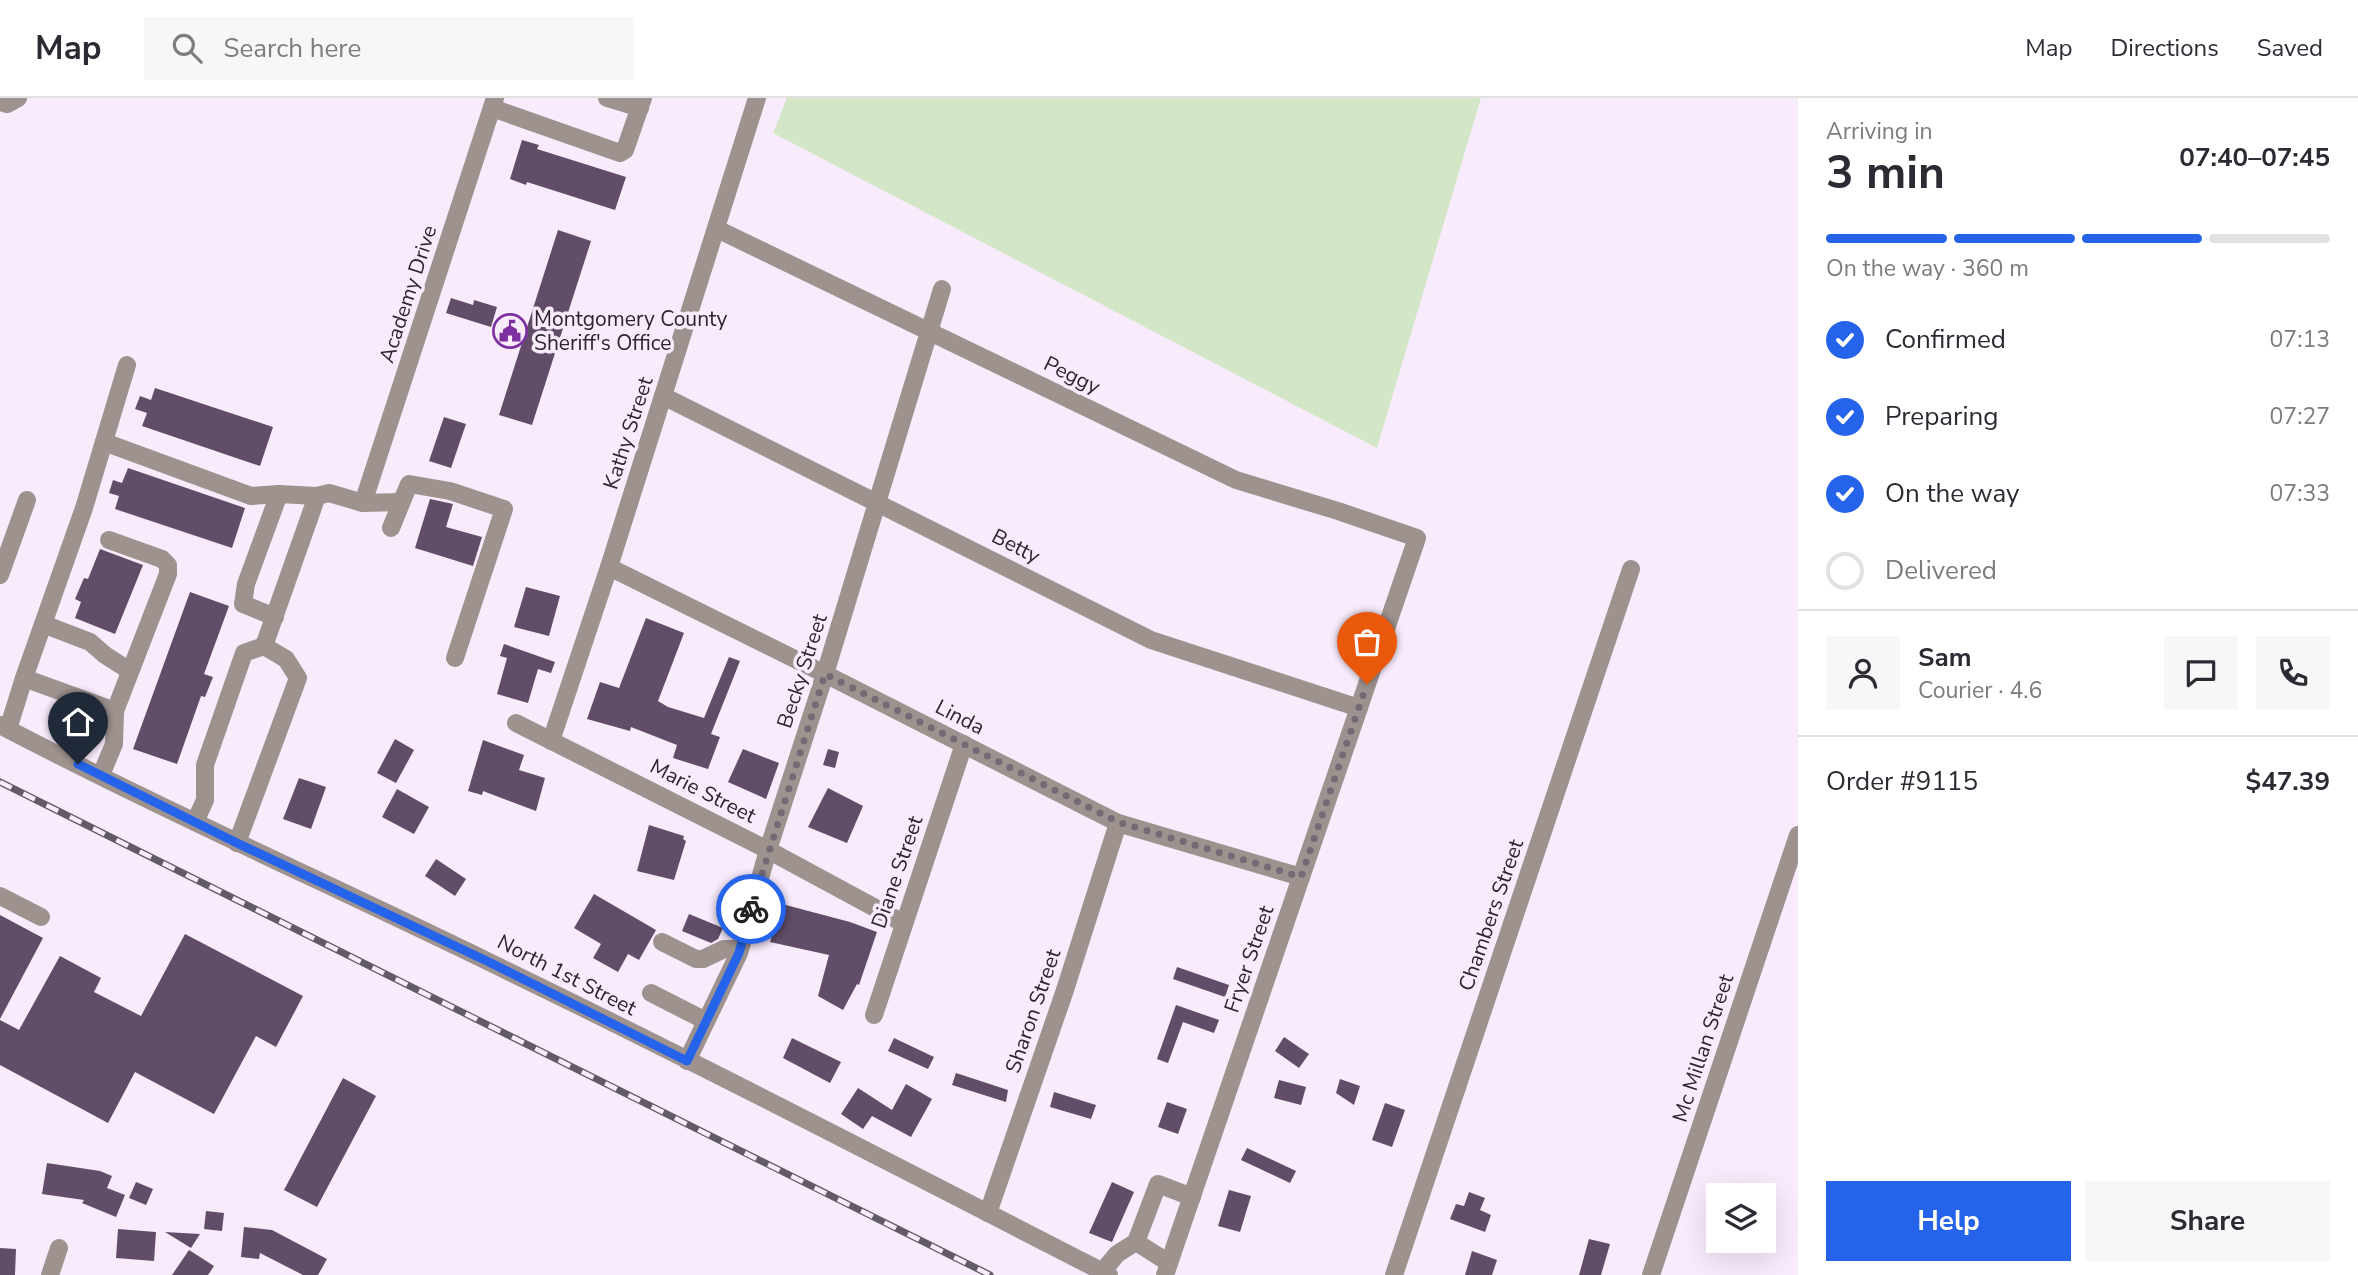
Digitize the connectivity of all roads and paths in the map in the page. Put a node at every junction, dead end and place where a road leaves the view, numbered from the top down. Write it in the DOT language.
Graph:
graph roads {
  1 [pos="18,98"];
  2 [pos="607,98"];
  3 [pos="757,98"];
  4 [pos="0,102"];
  5 [pos="493,103"];
  6 [pos="641,103"];
  7 [pos="717,229"];
  8 [pos="942,289"];
  9 [pos="928,330"];
  10 [pos="127,365"];
  11 [pos="663,396"];
  12 [pos="104,442"];
  13 [pos="279,495"];
  14 [pos="317,496"];
  15 [pos="27,500"];
  16 [pos="401,502"];
  17 [pos="878,502"];
  18 [pos="363,503"];
  19 [pos="391,528"];
  20 [pos="1417,538"];
  21 [pos="109,540"];
  22 [pos="609,567"];
  23 [pos="1631,569"];
  24 [pos="0,575"];
  25 [pos="275,617"];
  26 [pos="43,624"];
  27 [pos="264,646"];
  28 [pos="455,659"];
  29 [pos="130,671"];
  30 [pos="825,674"];
  31 [pos="24,678"];
  32 [pos="1359,708"];
  33 [pos="114,711"];
  34 [pos="516,723"];
  35 [pos="4,727"];
  36 [pos="551,741"];
  37 [pos="964,744"];
  38 [pos="101,775"];
  39 [pos="195,822"];
  40 [pos="1118,822"];
  41 [pos="1798,835"];
  42 [pos="237,843"];
  43 [pos="768,850"];
  44 [pos="1301,877"];
  45 [pos="0,896"];
  46 [pos="41,917"];
  47 [pos="903,923"];
  48 [pos="662,942"];
  49 [pos="740,949"];
  50 [pos="651,993"];
  51 [pos="873,1015"];
  52 [pos="706,1021"];
  53 [pos="687,1061"];
  54 [pos="1192,1197"];
  55 [pos="988,1213"];
  56 [pos="1136,1242"];
  57 [pos="59,1248"];
  58 [pos="1167,1269"];
  59 [pos="1105,1273"];
  60 [pos="50,1275"];
  61 [pos="1394,1275"];
  62 [pos="1651,1275"];
  1 -- 4 [label="street"];
  2 -- 6 [label="street"];
  3 -- 7 [label="street, Kathy Street"];
  5 -- 6 [label="street"];
  5 -- 18 [label="street, Academy Drive"];
  7 -- 9 [label="street, Peggy"];
  7 -- 11 [label="street, Kathy Street"];
  8 -- 9 [label="street, Becky Street"];
  9 -- 17 [label="street, Becky Street"];
  9 -- 20 [label="street, Peggy"];
  10 -- 12 [label="street"];
  11 -- 17 [label="street, Betty"];
  11 -- 22 [label="street, Kathy Street"];
  12 -- 13 [label="street"];
  12 -- 26 [label="street"];
  13 -- 14 [label="street"];
  13 -- 25 [label="street"];
  14 -- 18 [label="street"];
  14 -- 25 [label="street"];
  15 -- 24 [label="street"];
  16 -- 18 [label="street"];
  16 -- 19 [label="street"];
  16 -- 28 [label="street"];
  17 -- 30 [label="street, Becky Street"];
  17 -- 32 [label="street, Betty"];
  20 -- 32 [label="street, Fryer Street"];
  21 -- 29 [label="street"];
  22 -- 30 [label="street, Linda"];
  22 -- 36 [label="street, Kathy Street"];
  23 -- 61 [label="street, Chambers Street"];
  25 -- 27 [label="street"];
  26 -- 29 [label="street"];
  26 -- 31 [label="street"];
  27 -- 39 [label="street"];
  27 -- 42 [label="street"];
  29 -- 33 [label="street"];
  30 -- 37 [label="street, Linda"];
  30 -- 43 [label="street, Becky Street"];
  31 -- 33 [label="street"];
  31 -- 35 [label="street"];
  32 -- 44 [label="street, Fryer Street"];
  33 -- 38 [label="street"];
  34 -- 36 [label="street, Marie Street"];
  35 -- 38 [label="street, North 1st Street"];
  36 -- 43 [label="street, Marie Street"];
  37 -- 40 [label="street, Linda"];
  37 -- 47 [label="street, Diane Street"];
  38 -- 39 [label="street, North 1st Street"];
  39 -- 42 [label="street, North 1st Street"];
  40 -- 44 [label="street, Linda"];
  40 -- 55 [label="street, Sharon Street"];
  41 -- 62 [label="street, Mc Millan Street"];
  42 -- 53 [label="street, North 1st Street"];
  43 -- 47 [label="street, Marie Street"];
  43 -- 49 [label="street, Becky Street"];
  44 -- 54 [label="street, Fryer Street"];
  45 -- 46 [label="street"];
  47 -- 51 [label="street, Diane Street"];
  48 -- 49 [label="street"];
  49 -- 52 [label="street, Becky Street"];
  50 -- 52 [label="street"];
  52 -- 53 [label="street, Becky Street"];
  53 -- 55 [label="street, North 1st Street"];
  54 -- 56 [label="street"];
  54 -- 58 [label="street, Fryer Street"];
  55 -- 59 [label="street, North 1st Street"];
  56 -- 58 [label="street"];
  56 -- 59 [label="street"];
  57 -- 60 [label="street"];
}
